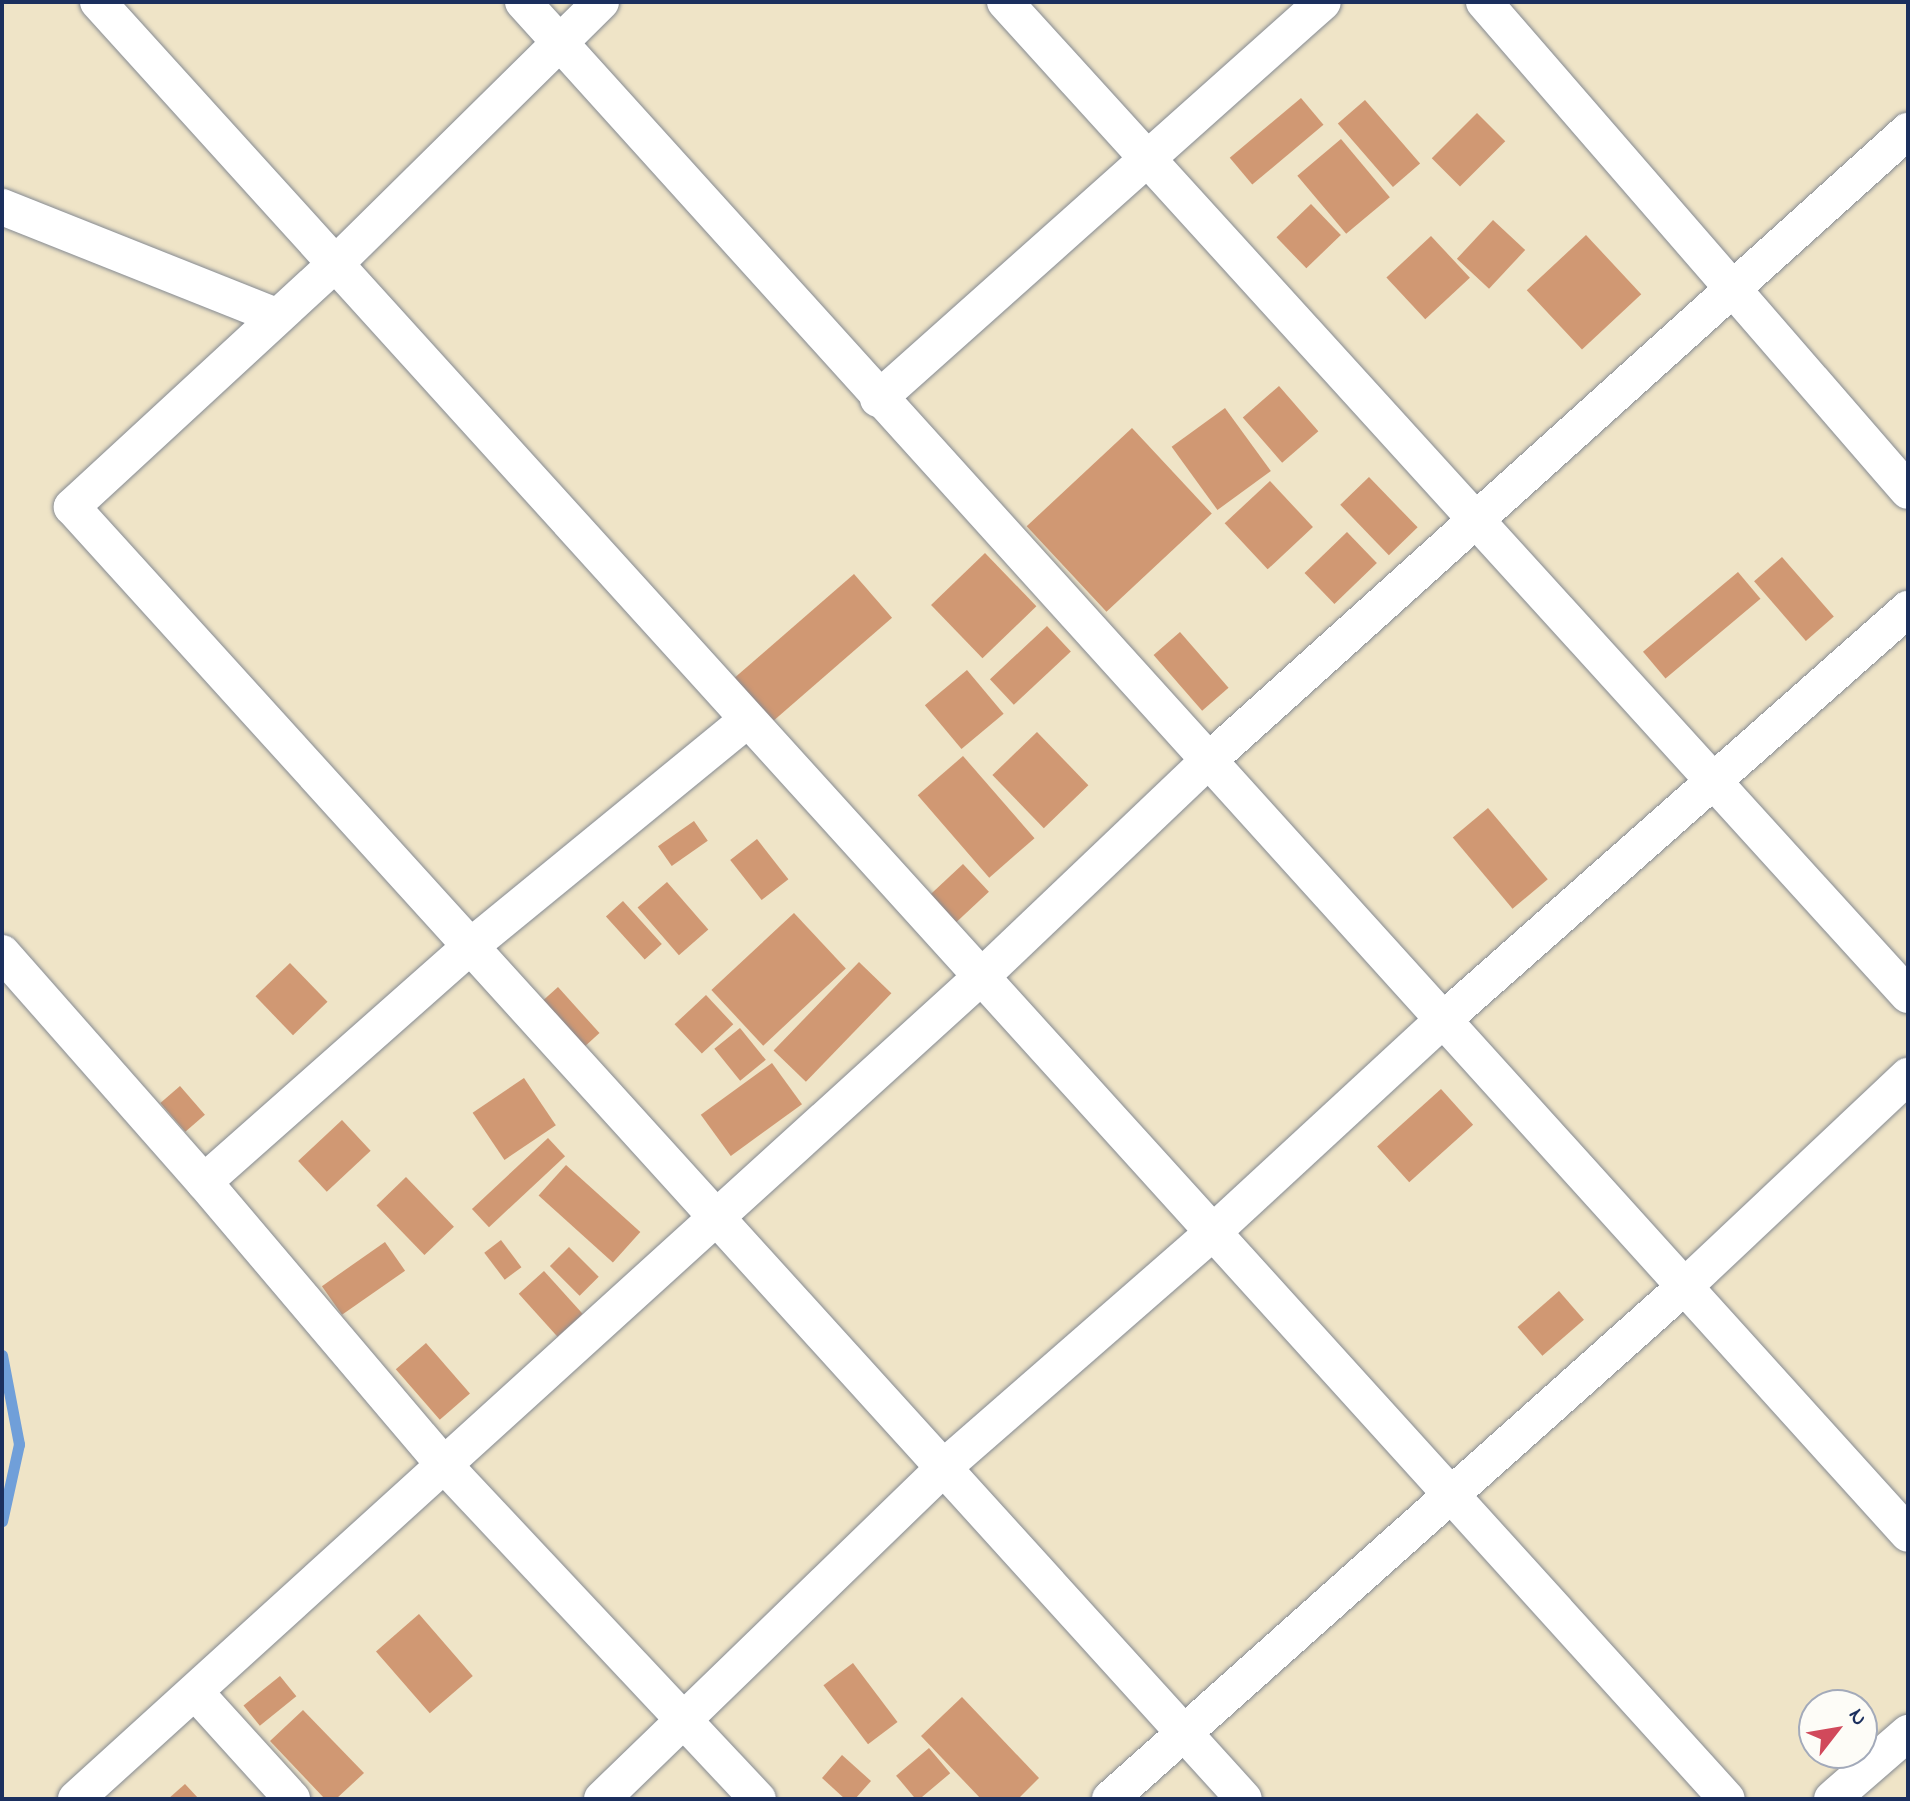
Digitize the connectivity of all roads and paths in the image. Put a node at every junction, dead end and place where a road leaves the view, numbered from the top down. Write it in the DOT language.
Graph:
graph roads {
  1 [pos="98,2"];
  2 [pos="523,2"];
  3 [pos="601,2"];
  4 [pos="1005,2"];
  5 [pos="1323,2"];
  6 [pos="1484,2"];
  7 [pos="558,41"];
  8 [pos="1908,131"];
  9 [pos="1147,158"];
  10 [pos="2,207"];
  11 [pos="334,265"];
  12 [pos="1732,288"];
  13 [pos="276,316"];
  14 [pos="878,399"];
  15 [pos="1908,491"];
  16 [pos="1476,521"];
  17 [pos="1908,609"];
  18 [pos="747,720"];
  19 [pos="1208,761"];
  20 [pos="1715,783"];
  21 [pos="471,946"];
  22 [pos="2,953"];
  23 [pos="981,977"];
  24 [pos="1908,995"];
  25 [pos="1443,1020"];
  26 [pos="1908,1076"];
  27 [pos="204,1182"];
  28 [pos="715,1216"];
  29 [pos="1212,1233"];
  30 [pos="1684,1287"];
  31 [pos="445,1466"];
  32 [pos="944,1467"];
  33 [pos="1452,1496"];
  34 [pos="1908,1534"];
  35 [pos="196,1693"];
  36 [pos="686,1719"];
  37 [pos="1184,1732"];
  38 [pos="1908,1733"];
  39 [pos="76,1799"];
  40 [pos="292,1799"];
  41 [pos="602,1799"];
  42 [pos="758,1799"];
  43 [pos="1110,1799"];
  44 [pos="1244,1799"];
  45 [pos="1727,1799"];
  46 [pos="1832,1799"];
  1 -- 11 [label="street"];
  2 -- 7 [label="street"];
  3 -- 7 [label="street"];
  4 -- 9 [label="street"];
  5 -- 9 [label="street"];
  6 -- 12 [label="street"];
  7 -- 11 [label="street"];
  7 -- 14 [label="street"];
  8 -- 12 [label="street"];
  9 -- 14 [label="street"];
  9 -- 16 [label="street"];
  10 -- 13 [label="street"];
  11 -- 13 [label="street"];
  11 -- 18 [label="street"];
  12 -- 15 [label="street"];
  12 -- 16 [label="street"];
  13 -- 21 [label="street"];
  14 -- 19 [label="street"];
  16 -- 19 [label="street"];
  16 -- 20 [label="street"];
  17 -- 20 [label="street"];
  18 -- 21 [label="street"];
  18 -- 23 [label="street"];
  19 -- 23 [label="street"];
  19 -- 25 [label="street"];
  20 -- 24 [label="street"];
  20 -- 25 [label="street"];
  21 -- 27 [label="street"];
  21 -- 28 [label="street"];
  22 -- 27 [label="street"];
  23 -- 28 [label="street"];
  23 -- 29 [label="street"];
  25 -- 29 [label="street"];
  25 -- 30 [label="street"];
  26 -- 30 [label="street"];
  27 -- 31 [label="street"];
  28 -- 31 [label="street"];
  28 -- 32 [label="street"];
  29 -- 32 [label="street"];
  29 -- 33 [label="street"];
  30 -- 33 [label="street"];
  30 -- 34 [label="street"];
  31 -- 35 [label="street"];
  31 -- 36 [label="street"];
  32 -- 36 [label="street"];
  32 -- 37 [label="street"];
  33 -- 37 [label="street"];
  33 -- 45 [label="street"];
  35 -- 39 [label="street"];
  35 -- 40 [label="street"];
  36 -- 41 [label="street"];
  36 -- 42 [label="street"];
  37 -- 43 [label="street"];
  37 -- 44 [label="street"];
  38 -- 46 [label="street"];
}
